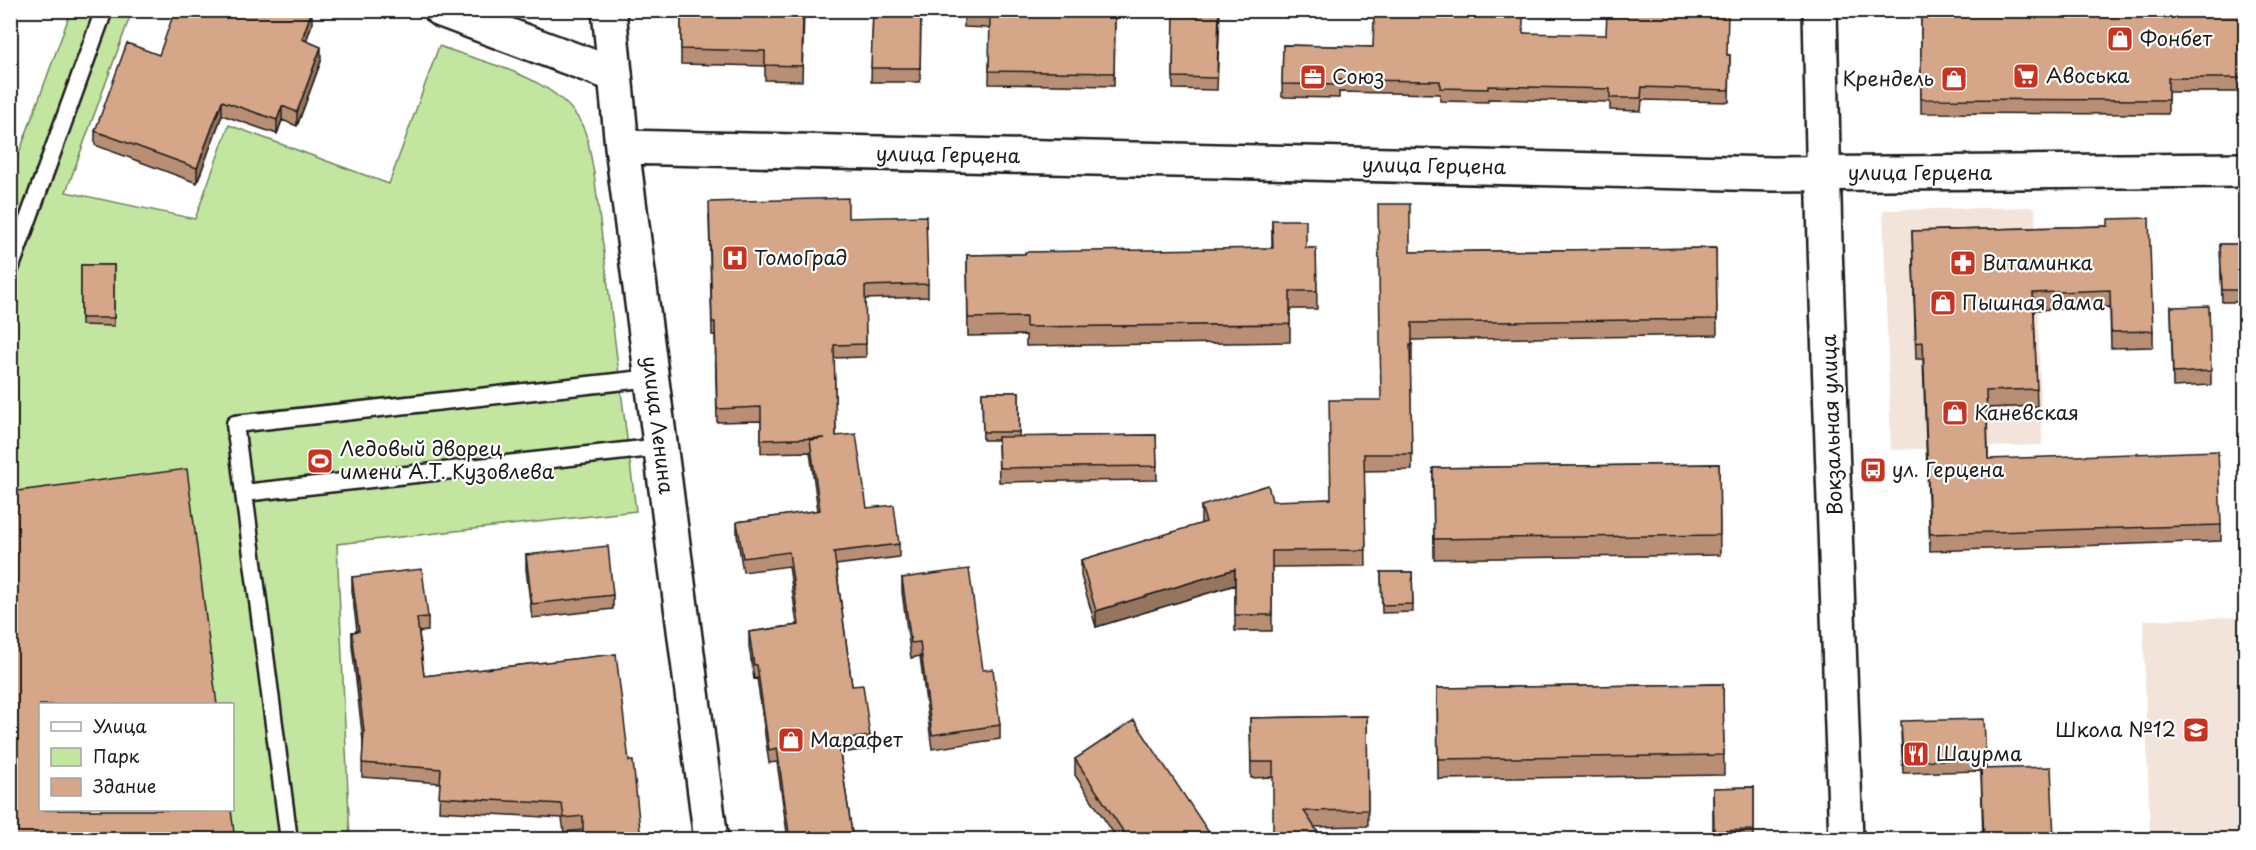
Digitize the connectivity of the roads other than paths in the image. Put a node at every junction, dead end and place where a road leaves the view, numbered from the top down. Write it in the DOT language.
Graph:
graph roads {
  1 [pos="104,10"];
  2 [pos="441,10"];
  3 [pos="609,10"];
  4 [pos="1820,10"];
  5 [pos="615,75"];
  6 [pos="622,147"];
  7 [pos="2246,170"];
  8 [pos="1824,174"];
  9 [pos="10,269"];
  10 [pos="652,378"];
  11 [pos="661,447"];
  12 [pos="243,493"];
  13 [pos="288,840"];
  14 [pos="711,840"];
  15 [pos="1846,840"];
  1 -- 9 [label="lane"];
  2 -- 5 [label="street"];
  3 -- 5 [label="street, улица Ленина"];
  4 -- 8 [label="street, Вокзальная улица"];
  5 -- 6 [label="street, улица Ленина"];
  6 -- 8 [label="street, улица Герцена"];
  6 -- 10 [label="street, улица Ленина"];
  7 -- 8 [label="street, улица Герцена"];
  8 -- 15 [label="street, Вокзальная улица"];
  10 -- 11 [label="street, улица Ленина"];
  10 -- 12 [label="lane"];
  11 -- 12 [label="lane"];
  11 -- 14 [label="street, улица Ленина"];
  12 -- 13 [label="lane"];
}
